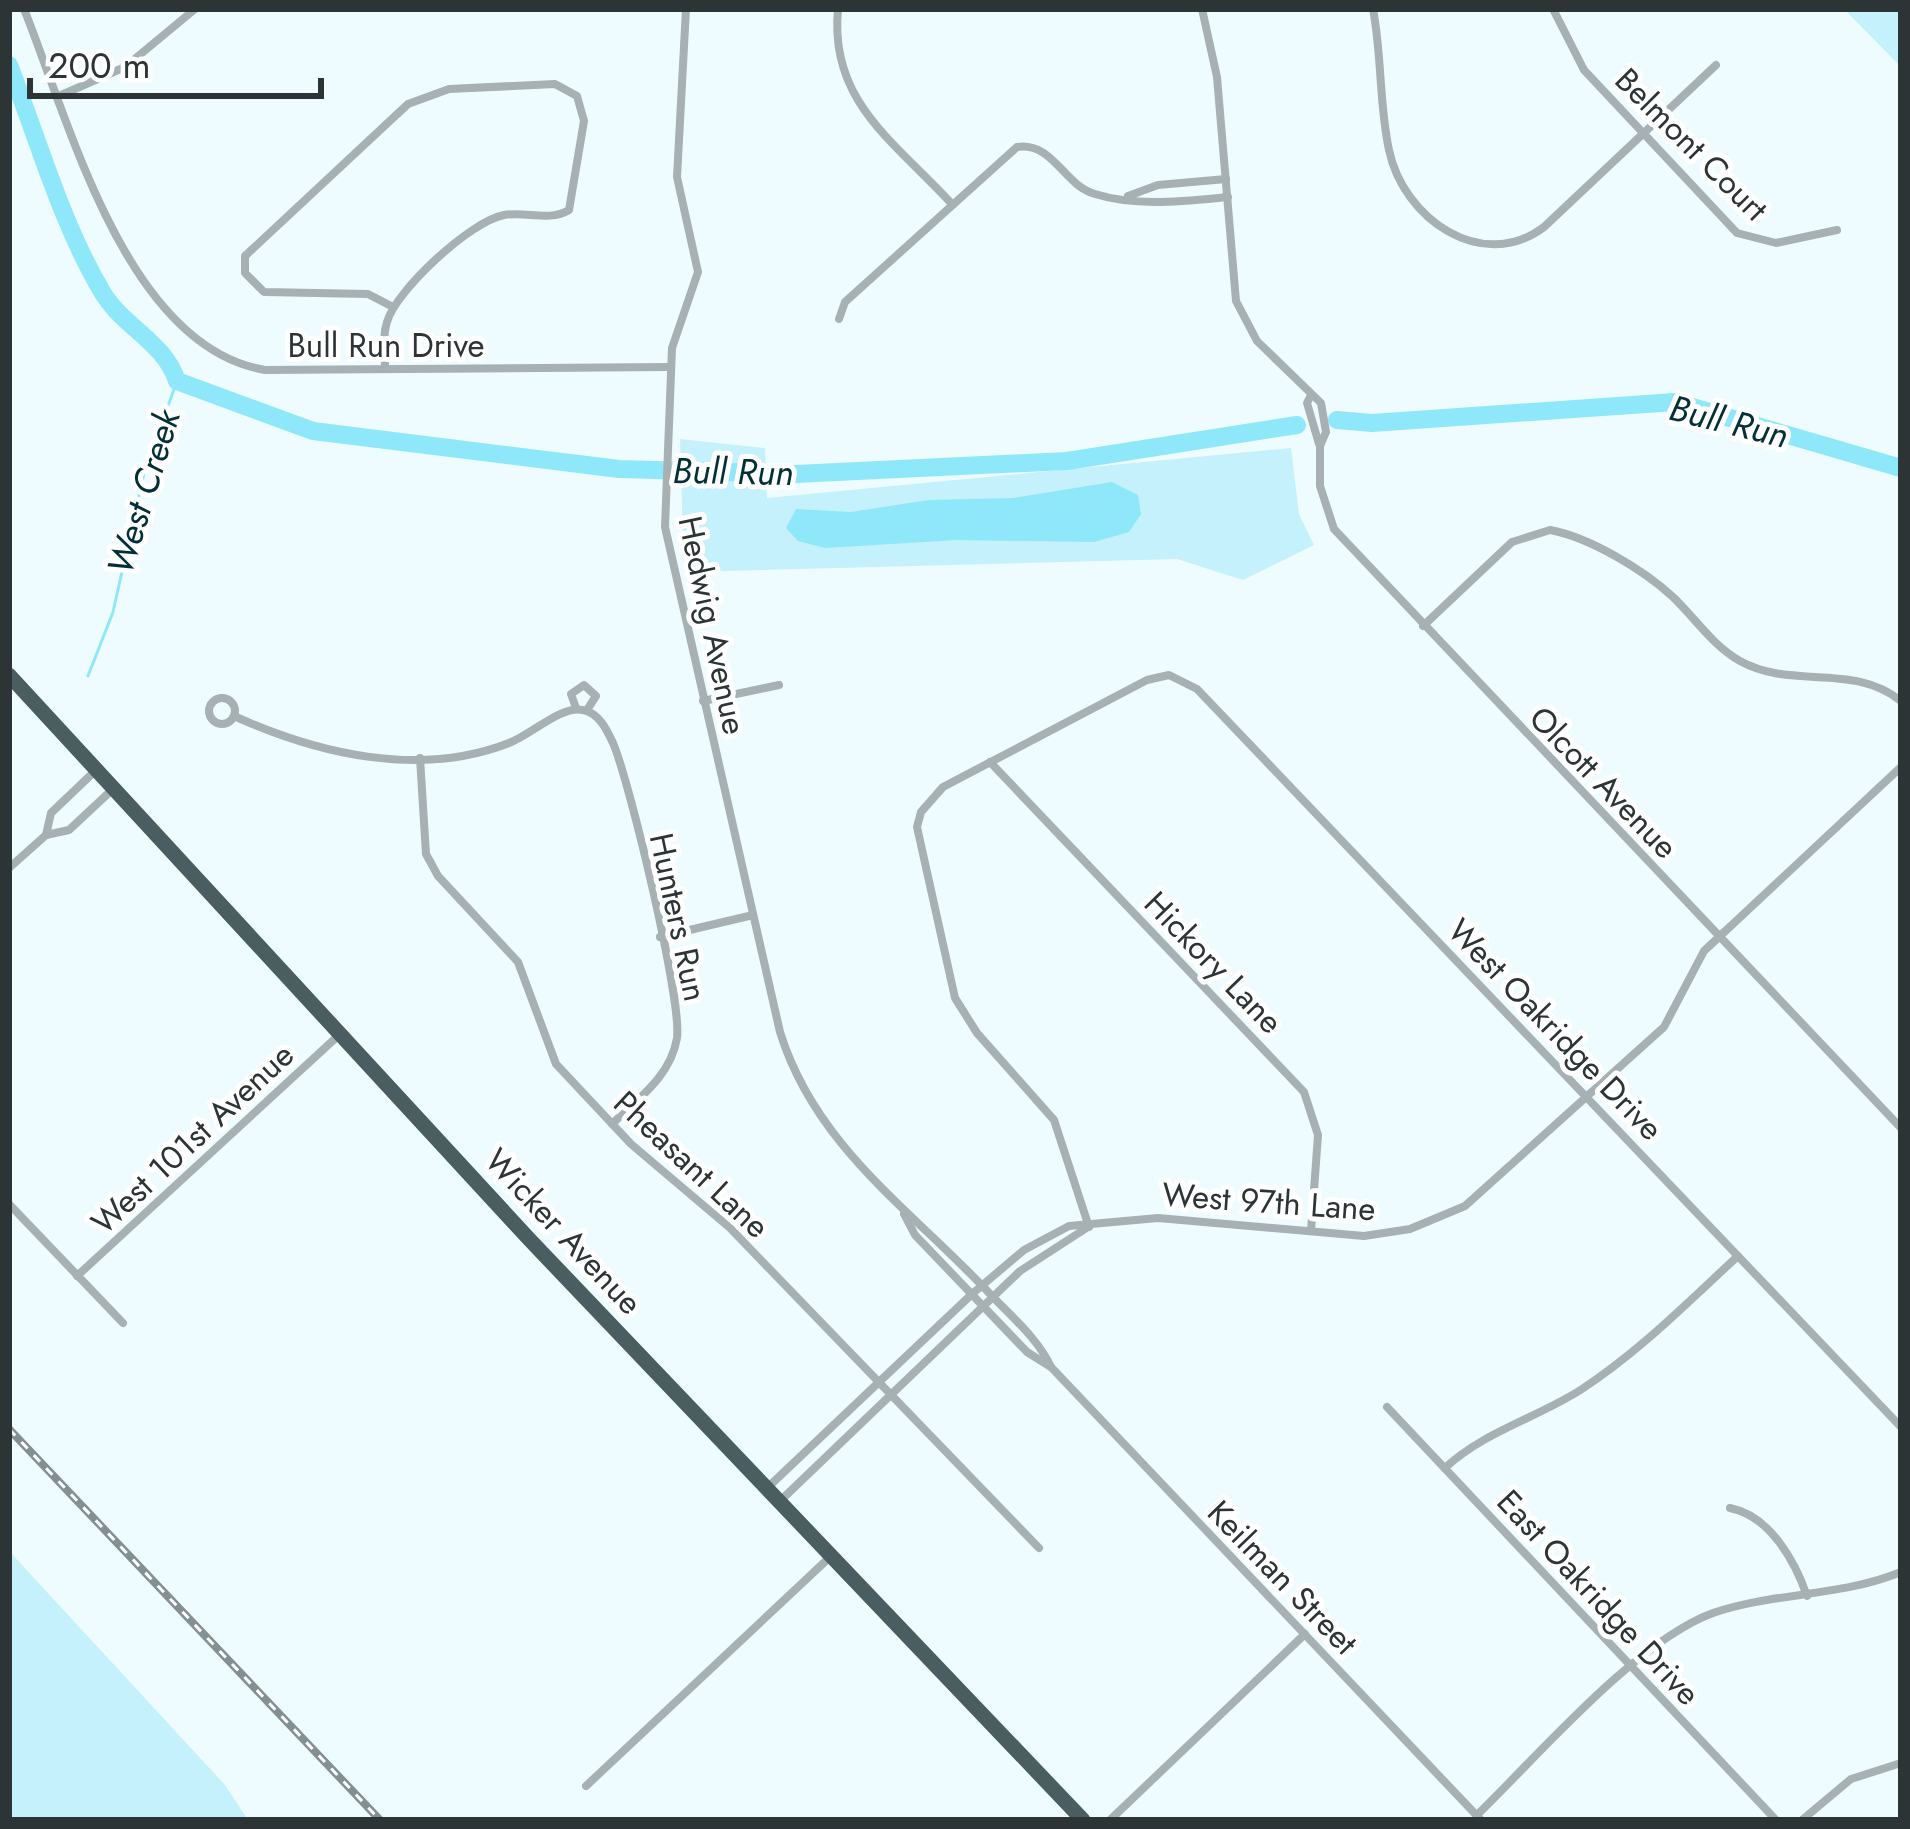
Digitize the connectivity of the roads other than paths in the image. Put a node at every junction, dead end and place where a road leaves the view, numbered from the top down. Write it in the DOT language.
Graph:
graph roads {
  1 [pos="24,9"];
  2 [pos="195,9"];
  3 [pos="686,9"];
  4 [pos="838,9"];
  5 [pos="1202,9"];
  6 [pos="1373,9"];
  7 [pos="1553,9"];
  8 [pos="1716,65"];
  9 [pos="59,96"];
  10 [pos="1643,134"];
  11 [pos="1226,179"];
  12 [pos="1126,196"];
  13 [pos="1228,196"];
  14 [pos="951,203"];
  15 [pos="1837,230"];
  16 [pos="393,308"];
  17 [pos="839,319"];
  18 [pos="670,367"];
  19 [pos="386,369"];
  20 [pos="1423,626"];
  21 [pos="9,676"];
  22 [pos="779,685"];
  23 [pos="1901,700"];
  24 [pos="703,701"];
  25 [pos="234,716"];
  26 [pos="420,758"];
  27 [pos="990,762"];
  28 [pos="1901,767"];
  29 [pos="97,770"];
  30 [pos="114,788"];
  31 [pos="46,835"];
  32 [pos="9,868"];
  33 [pos="753,915"];
  34 [pos="660,937"];
  35 [pos="1718,937"];
  36 [pos="339,1035"];
  37 [pos="1588,1098"];
  38 [pos="612,1124"];
  39 [pos="1901,1128"];
  40 [pos="9,1204"];
  41 [pos="903,1212"];
  42 [pos="1089,1227"];
  43 [pos="1311,1231"];
  44 [pos="1738,1256"];
  45 [pos="77,1276"];
  46 [pos="984,1287"];
  47 [pos="972,1294"];
  48 [pos="993,1297"];
  49 [pos="986,1308"];
  50 [pos="123,1324"];
  51 [pos="1051,1367"];
  52 [pos="878,1383"];
  53 [pos="892,1398"];
  54 [pos="1387,1407"];
  55 [pos="1901,1427"];
  56 [pos="1445,1468"];
  57 [pos="765,1490"];
  58 [pos="778,1503"];
  59 [pos="1730,1508"];
  60 [pos="1039,1548"];
  61 [pos="830,1557"];
  62 [pos="1901,1572"];
  63 [pos="1807,1596"];
  64 [pos="1304,1634"];
  65 [pos="1632,1666"];
  66 [pos="1901,1763"];
  67 [pos="586,1786"];
  68 [pos="1479,1818"];
  69 [pos="1083,1820"];
  70 [pos="1110,1820"];
  71 [pos="1776,1820"];
  72 [pos="1802,1820"];
  1 -- 9 [label="street, Bull Run Drive"];
  2 -- 9 [label="street"];
  3 -- 18 [label="street, Hedwig Avenue"];
  4 -- 14 [label="street"];
  5 -- 11 [label="street, Olcott Avenue"];
  6 -- 10 [label="street"];
  7 -- 10 [label="street, Belmont Court"];
  8 -- 10 [label="street"];
  9 -- 19 [label="street, Bull Run Drive"];
  10 -- 15 [label="street, Belmont Court"];
  11 -- 12 [label="street"];
  11 -- 13 [label="street, Olcott Avenue"];
  12 -- 13 [label="street"];
  12 -- 14 [label="street"];
  13 -- 20 [label="street, Olcott Avenue"];
  14 -- 17 [label="street"];
  16 -- 16 [label="street"];
  16 -- 19 [label="street"];
  18 -- 19 [label="street, Bull Run Drive"];
  18 -- 24 [label="street, Hedwig Avenue"];
  20 -- 23 [label="street"];
  20 -- 35 [label="street, Olcott Avenue"];
  21 -- 29 [label="highway, Wicker Avenue"];
  22 -- 24 [label="street"];
  24 -- 33 [label="street, Hedwig Avenue"];
  25 -- 26 [label="street"];
  26 -- 34 [label="street, Hunters Run"];
  26 -- 38 [label="street, Pheasant Lane"];
  27 -- 37 [label="street, West Oakridge Drive"];
  27 -- 42 [label="street"];
  27 -- 43 [label="street, Hickory Lane"];
  28 -- 35 [label="street, West 97th Lane"];
  29 -- 30 [label="highway, Wicker Avenue"];
  29 -- 31 [label="street"];
  30 -- 31 [label="street"];
  30 -- 36 [label="highway, Wicker Avenue"];
  31 -- 32 [label="street"];
  33 -- 34 [label="street"];
  33 -- 41 [label="street, Hedwig Avenue"];
  34 -- 38 [label="street, Hunters Run"];
  35 -- 37 [label="street, West 97th Lane"];
  35 -- 39 [label="street, Olcott Avenue"];
  36 -- 45 [label="street, West 101st Avenue"];
  36 -- 57 [label="highway, Wicker Avenue"];
  37 -- 43 [label="street, West 97th Lane"];
  37 -- 44 [label="street, West Oakridge Drive"];
  38 -- 52 [label="street, Pheasant Lane"];
  40 -- 45 [label="street"];
  41 -- 46 [label="street, Hedwig Avenue"];
  41 -- 47 [label="street, Hedwig Avenue"];
  42 -- 43 [label="street, West 97th Lane"];
  42 -- 46 [label="street, West 97th Lane"];
  42 -- 48 [label="street, West 97th Lane"];
  44 -- 55 [label="street, West Oakridge Drive"];
  44 -- 56 [label="street"];
  45 -- 50 [label="street"];
  46 -- 47 [label="street, West 97th Lane"];
  46 -- 48 [label="street, Keilman Street"];
  47 -- 49 [label="street, Keilman Street"];
  47 -- 52 [label="street, West 97th Lane"];
  48 -- 49 [label="street, West 97th Lane"];
  48 -- 51 [label="street, Keilman Street"];
  49 -- 51 [label="street, Keilman Street"];
  49 -- 53 [label="street, West 97th Lane"];
  51 -- 64 [label="street, Keilman Street"];
  52 -- 53 [label="street, Pheasant Lane"];
  52 -- 57 [label="street, West 97th Lane"];
  53 -- 58 [label="street, West 97th Lane"];
  53 -- 60 [label="street, Pheasant Lane"];
  54 -- 56 [label="street, East Oakridge Drive"];
  56 -- 65 [label="street, East Oakridge Drive"];
  57 -- 58 [label="highway, Wicker Avenue"];
  58 -- 61 [label="highway, Wicker Avenue"];
  59 -- 63 [label="street"];
  61 -- 67 [label="street"];
  61 -- 69 [label="highway, Wicker Avenue"];
  62 -- 63 [label="street"];
  63 -- 65 [label="street"];
  64 -- 68 [label="street, Keilman Street"];
  64 -- 70 [label="street"];
  65 -- 68 [label="street"];
  65 -- 71 [label="street, East Oakridge Drive"];
  66 -- 72 [label="street"];
}
